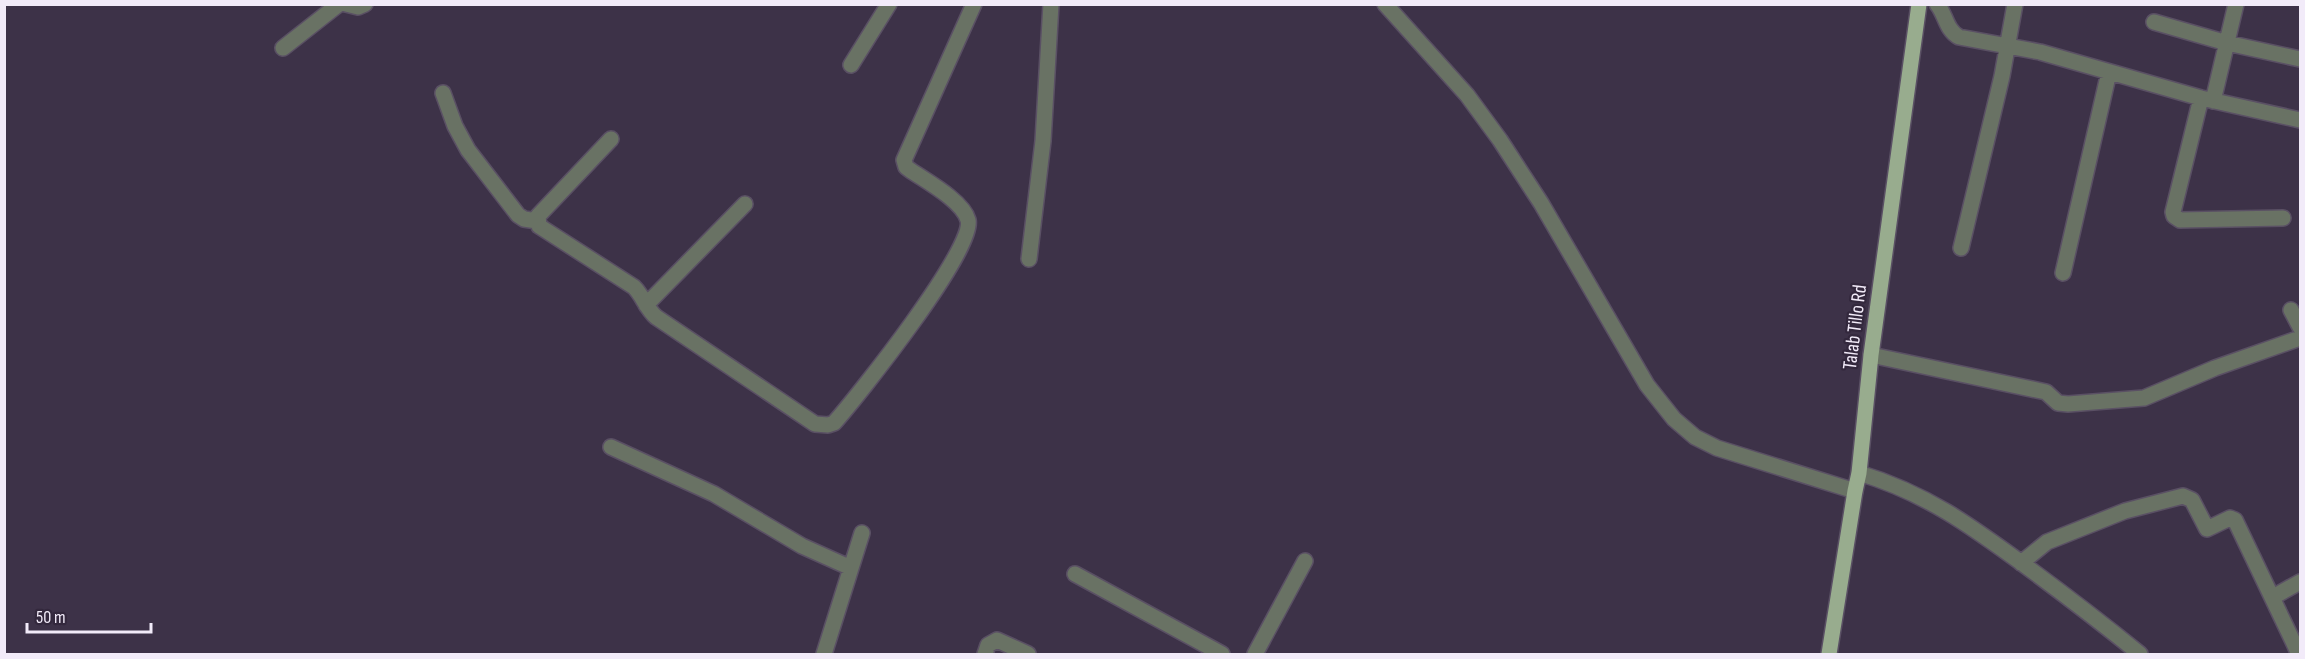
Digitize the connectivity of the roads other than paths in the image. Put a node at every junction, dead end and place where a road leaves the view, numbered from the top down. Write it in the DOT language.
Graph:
graph roads {
  1 [pos="339,4"];
  2 [pos="346,4"];
  3 [pos="365,4"];
  4 [pos="889,4"];
  5 [pos="974,4"];
  6 [pos="1051,4"];
  7 [pos="1385,4"];
  8 [pos="1919,4"];
  9 [pos="1936,4"];
  10 [pos="2015,4"];
  11 [pos="2236,4"];
  12 [pos="2154,22"];
  13 [pos="2227,43"];
  14 [pos="283,48"];
  15 [pos="2007,52"];
  16 [pos="2301,58"];
  17 [pos="851,65"];
  18 [pos="2107,81"];
  19 [pos="442,93"];
  20 [pos="2207,99"];
  21 [pos="2301,120"];
  22 [pos="611,139"];
  23 [pos="745,204"];
  24 [pos="2283,218"];
  25 [pos="537,221"];
  26 [pos="1961,248"];
  27 [pos="1029,259"];
  28 [pos="2063,273"];
  29 [pos="646,305"];
  30 [pos="2291,310"];
  31 [pos="2301,327"];
  32 [pos="2301,338"];
  33 [pos="1870,356"];
  34 [pos="611,447"];
  35 [pos="1859,473"];
  36 [pos="1854,491"];
  37 [pos="862,533"];
  38 [pos="1305,561"];
  39 [pos="2021,562"];
  40 [pos="851,568"];
  41 [pos="1075,574"];
  42 [pos="2301,582"];
  43 [pos="2273,597"];
  44 [pos="824,654"];
  45 [pos="985,654"];
  46 [pos="1028,654"];
  47 [pos="1222,654"];
  48 [pos="1255,654"];
  49 [pos="1829,654"];
  50 [pos="2140,654"];
  51 [pos="2300,654"];
  1 -- 14 [label="street"];
  2 -- 3 [label="street"];
  4 -- 17 [label="street"];
  5 -- 29 [label="street"];
  6 -- 27 [label="street"];
  7 -- 36 [label="street"];
  8 -- 33 [label="main road, Talab Tillo Rd"];
  9 -- 15 [label="street"];
  10 -- 15 [label="street"];
  11 -- 13 [label="street"];
  12 -- 13 [label="street"];
  13 -- 16 [label="street"];
  13 -- 20 [label="street"];
  15 -- 18 [label="street"];
  15 -- 26 [label="street"];
  18 -- 20 [label="street"];
  18 -- 28 [label="street"];
  19 -- 25 [label="street"];
  20 -- 21 [label="street"];
  20 -- 24 [label="street"];
  22 -- 25 [label="street"];
  23 -- 29 [label="street"];
  25 -- 29 [label="street"];
  30 -- 31 [label="street"];
  32 -- 33 [label="street"];
  33 -- 35 [label="main road, Talab Tillo Rd"];
  34 -- 40 [label="street"];
  35 -- 36 [label="main road, Talab Tillo Rd"];
  35 -- 39 [label="street"];
  36 -- 49 [label="main road, Talab Tillo Rd"];
  37 -- 40 [label="street"];
  38 -- 48 [label="street"];
  39 -- 43 [label="street"];
  39 -- 50 [label="street"];
  40 -- 44 [label="street"];
  41 -- 47 [label="street"];
  42 -- 43 [label="street"];
  43 -- 51 [label="street"];
  45 -- 46 [label="street"];
}
